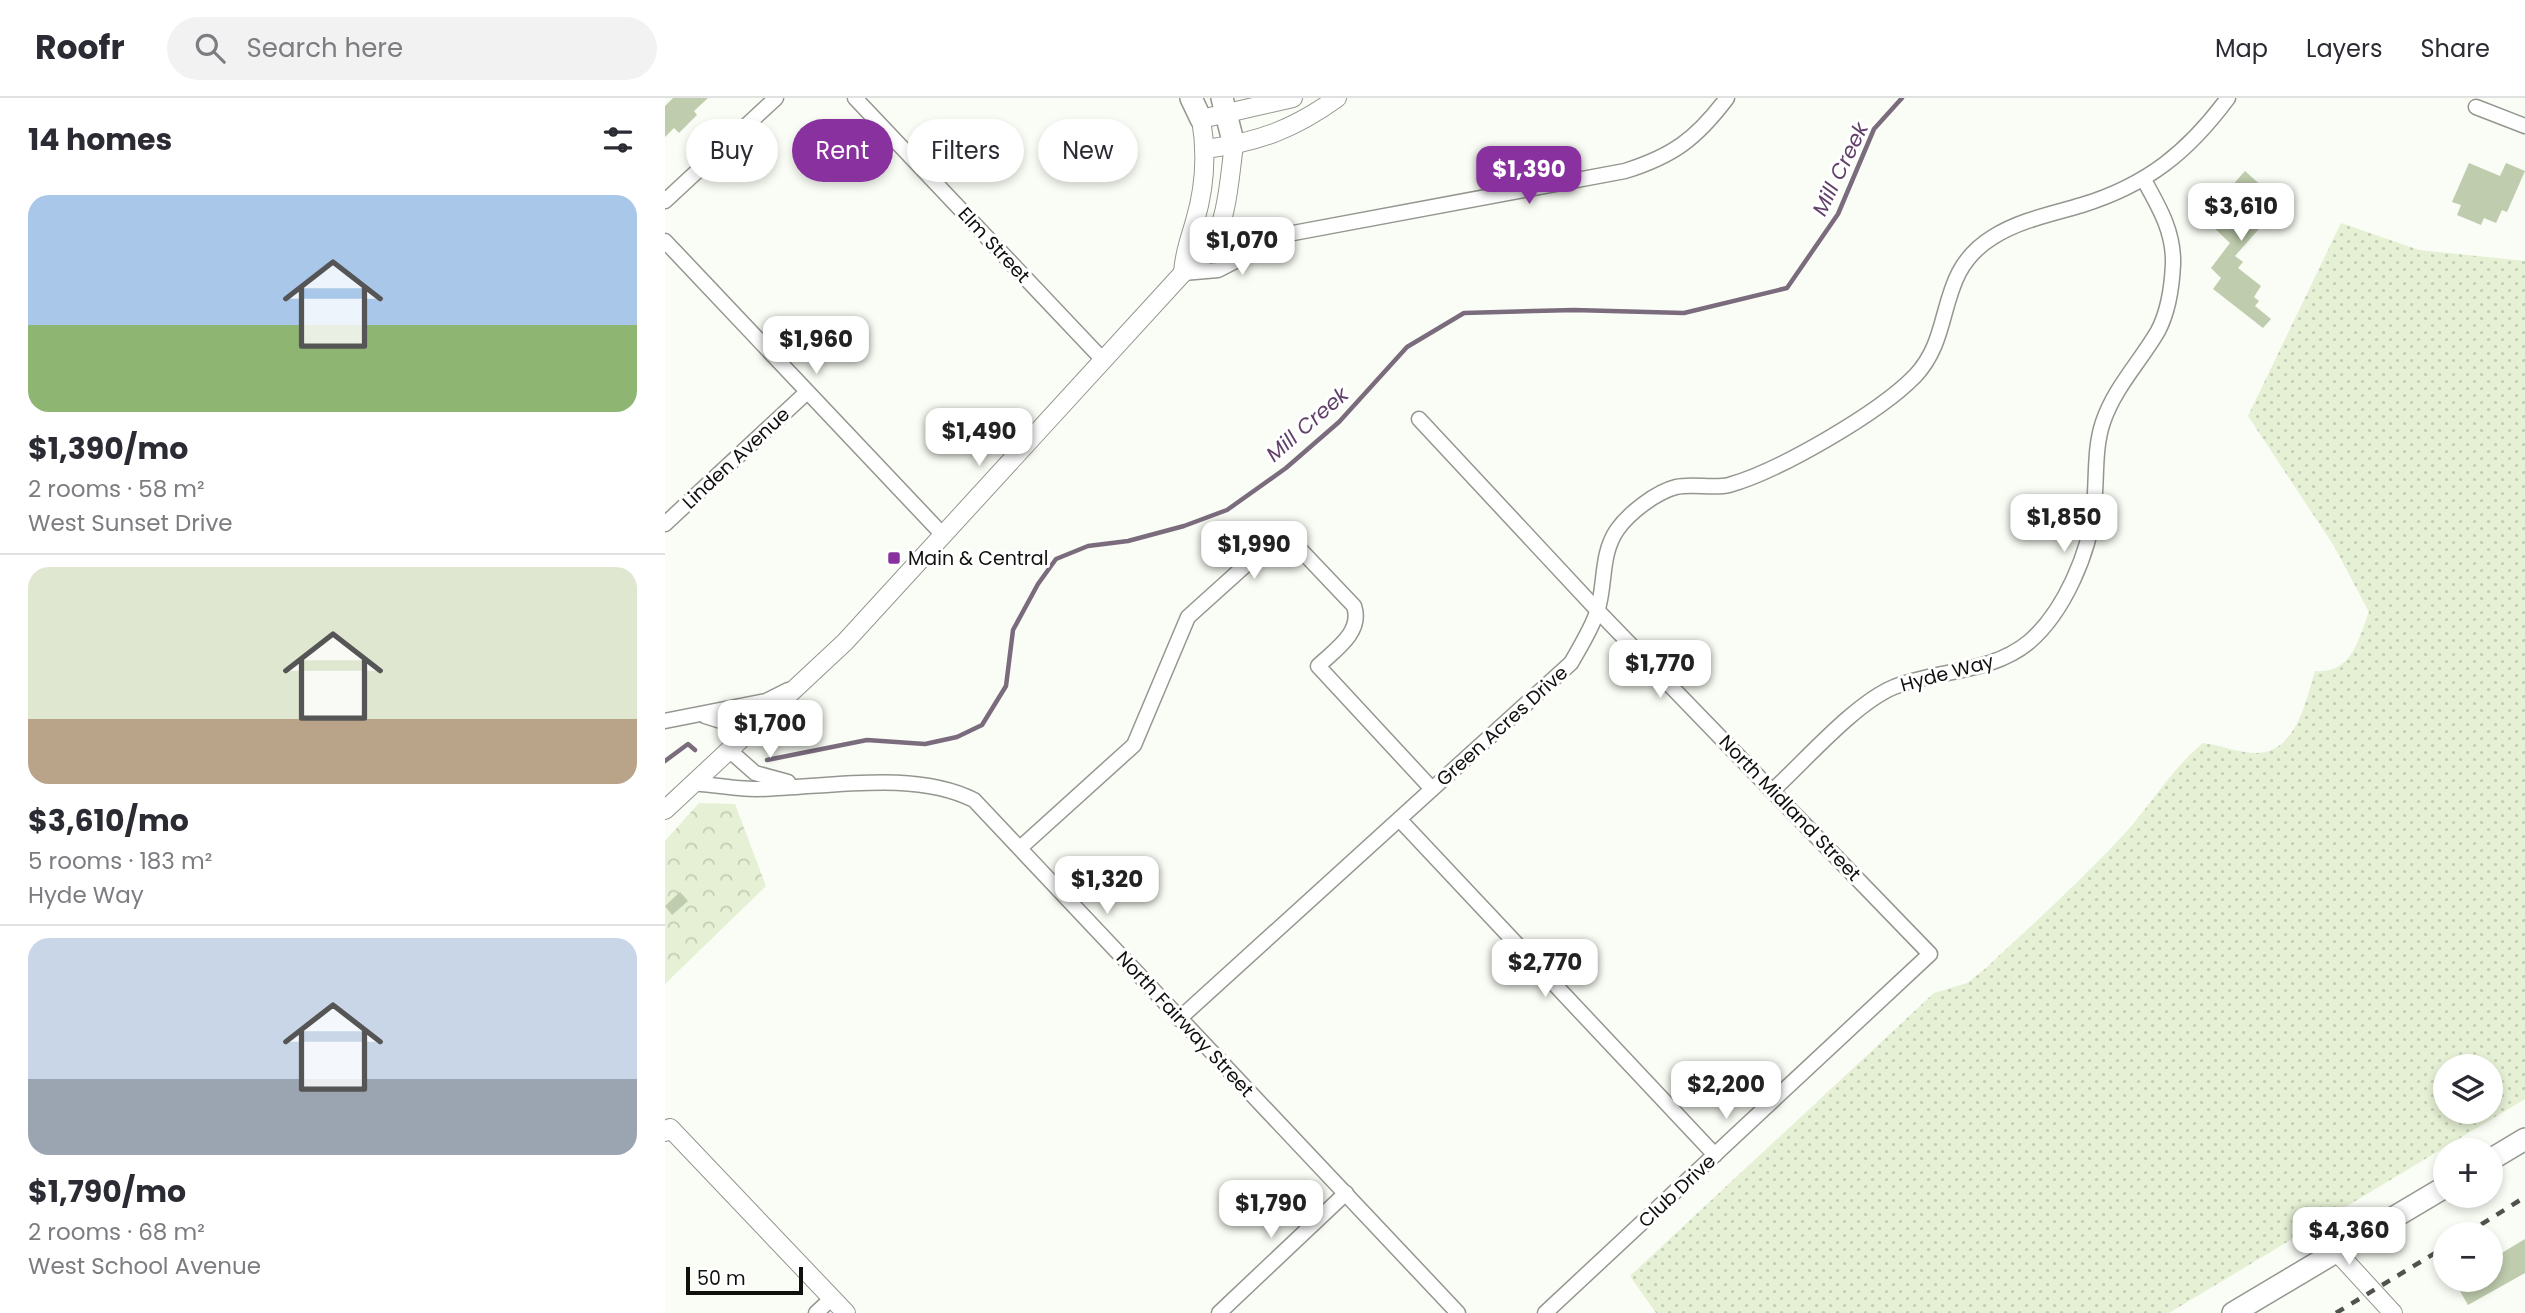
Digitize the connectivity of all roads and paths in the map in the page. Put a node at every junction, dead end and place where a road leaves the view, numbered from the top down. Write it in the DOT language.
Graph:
graph roads {
  1 [pos="776,98"];
  2 [pos="855,98"];
  3 [pos="1191,98"];
  4 [pos="1293,98"];
  5 [pos="1337,98"];
  6 [pos="1727,98"];
  7 [pos="2228,98"];
  8 [pos="1225,105"];
  9 [pos="2476,107"];
  10 [pos="1201,119"];
  11 [pos="2525,126"];
  12 [pos="1234,145"];
  13 [pos="1206,149"];
  14 [pos="2144,180"];
  15 [pos="665,201"];
  16 [pos="665,241"];
  17 [pos="1183,273"];
  18 [pos="1104,361"];
  19 [pos="807,392"];
  20 [pos="1419,419"];
  21 [pos="665,524"];
  22 [pos="943,535"];
  23 [pos="1598,611"];
  24 [pos="799,685"];
  25 [pos="686,715"];
  26 [pos="665,721"];
  27 [pos="742,737"];
  28 [pos="729,750"];
  29 [pos="693,783"];
  30 [pos="803,785"];
  31 [pos="1432,789"];
  32 [pos="1773,790"];
  33 [pos="665,810"];
  34 [pos="1399,820"];
  35 [pos="1020,848"];
  36 [pos="1930,954"];
  37 [pos="1179,1019"];
  38 [pos="667,1128"];
  39 [pos="2525,1139"];
  40 [pos="2503,1152"];
  41 [pos="1716,1155"];
  42 [pos="1346,1193"];
  43 [pos="2433,1194"];
  44 [pos="2336,1251"];
  45 [pos="832,1298"];
  46 [pos="817,1313"];
  47 [pos="846,1313"];
  48 [pos="1219,1313"];
  49 [pos="1458,1313"];
  50 [pos="1545,1313"];
  51 [pos="2233,1313"];
  52 [pos="2393,1313"];
  1 -- 15 [label="street"];
  2 -- 18 [label="street, Elm Street"];
  3 -- 10 [label="main road"];
  4 -- 8 [label="street"];
  5 -- 12 [label="street"];
  6 -- 17 [label="street"];
  7 -- 14 [label="street, Green Acres Drive"];
  8 -- 10 [label="street"];
  8 -- 12 [label="main road"];
  9 -- 11 [label="street"];
  10 -- 13 [label="street"];
  12 -- 13 [label="street"];
  12 -- 17 [label="street"];
  13 -- 17 [label="street"];
  14 -- 23 [label="street, Green Acres Drive"];
  14 -- 32 [label="street, Hyde Way"];
  16 -- 19 [label="street"];
  17 -- 18 [label="street"];
  18 -- 22 [label="street"];
  19 -- 21 [label="street, Linden Avenue"];
  19 -- 22 [label="street"];
  20 -- 23 [label="street, North Midland Street"];
  22 -- 24 [label="street"];
  23 -- 31 [label="street, Green Acres Drive"];
  23 -- 32 [label="street, North Midland Street"];
  24 -- 25 [label="street"];
  24 -- 27 [label="street"];
  25 -- 26 [label="street"];
  25 -- 27 [label="street"];
  27 -- 28 [label="street"];
  28 -- 29 [label="street"];
  28 -- 30 [label="street, North Fairway Street"];
  29 -- 30 [label="street, North Fairway Street"];
  29 -- 33 [label="street"];
  30 -- 35 [label="street, North Fairway Street"];
  31 -- 34 [label="street, Green Acres Drive"];
  31 -- 35 [label="street"];
  32 -- 36 [label="street, North Midland Street"];
  34 -- 37 [label="street, Green Acres Drive"];
  34 -- 41 [label="street"];
  35 -- 37 [label="street, North Fairway Street"];
  36 -- 41 [label="street, Club Drive"];
  37 -- 42 [label="street, North Fairway Street"];
  38 -- 45 [label="street"];
  39 -- 40 [label="main road"];
  41 -- 50 [label="street, Club Drive"];
  42 -- 48 [label="street"];
  42 -- 49 [label="street, North Fairway Street"];
  43 -- 44 [label="main road"];
  44 -- 51 [label="main road"];
  44 -- 52 [label="street"];
  45 -- 46 [label="street"];
  45 -- 47 [label="street"];
}
